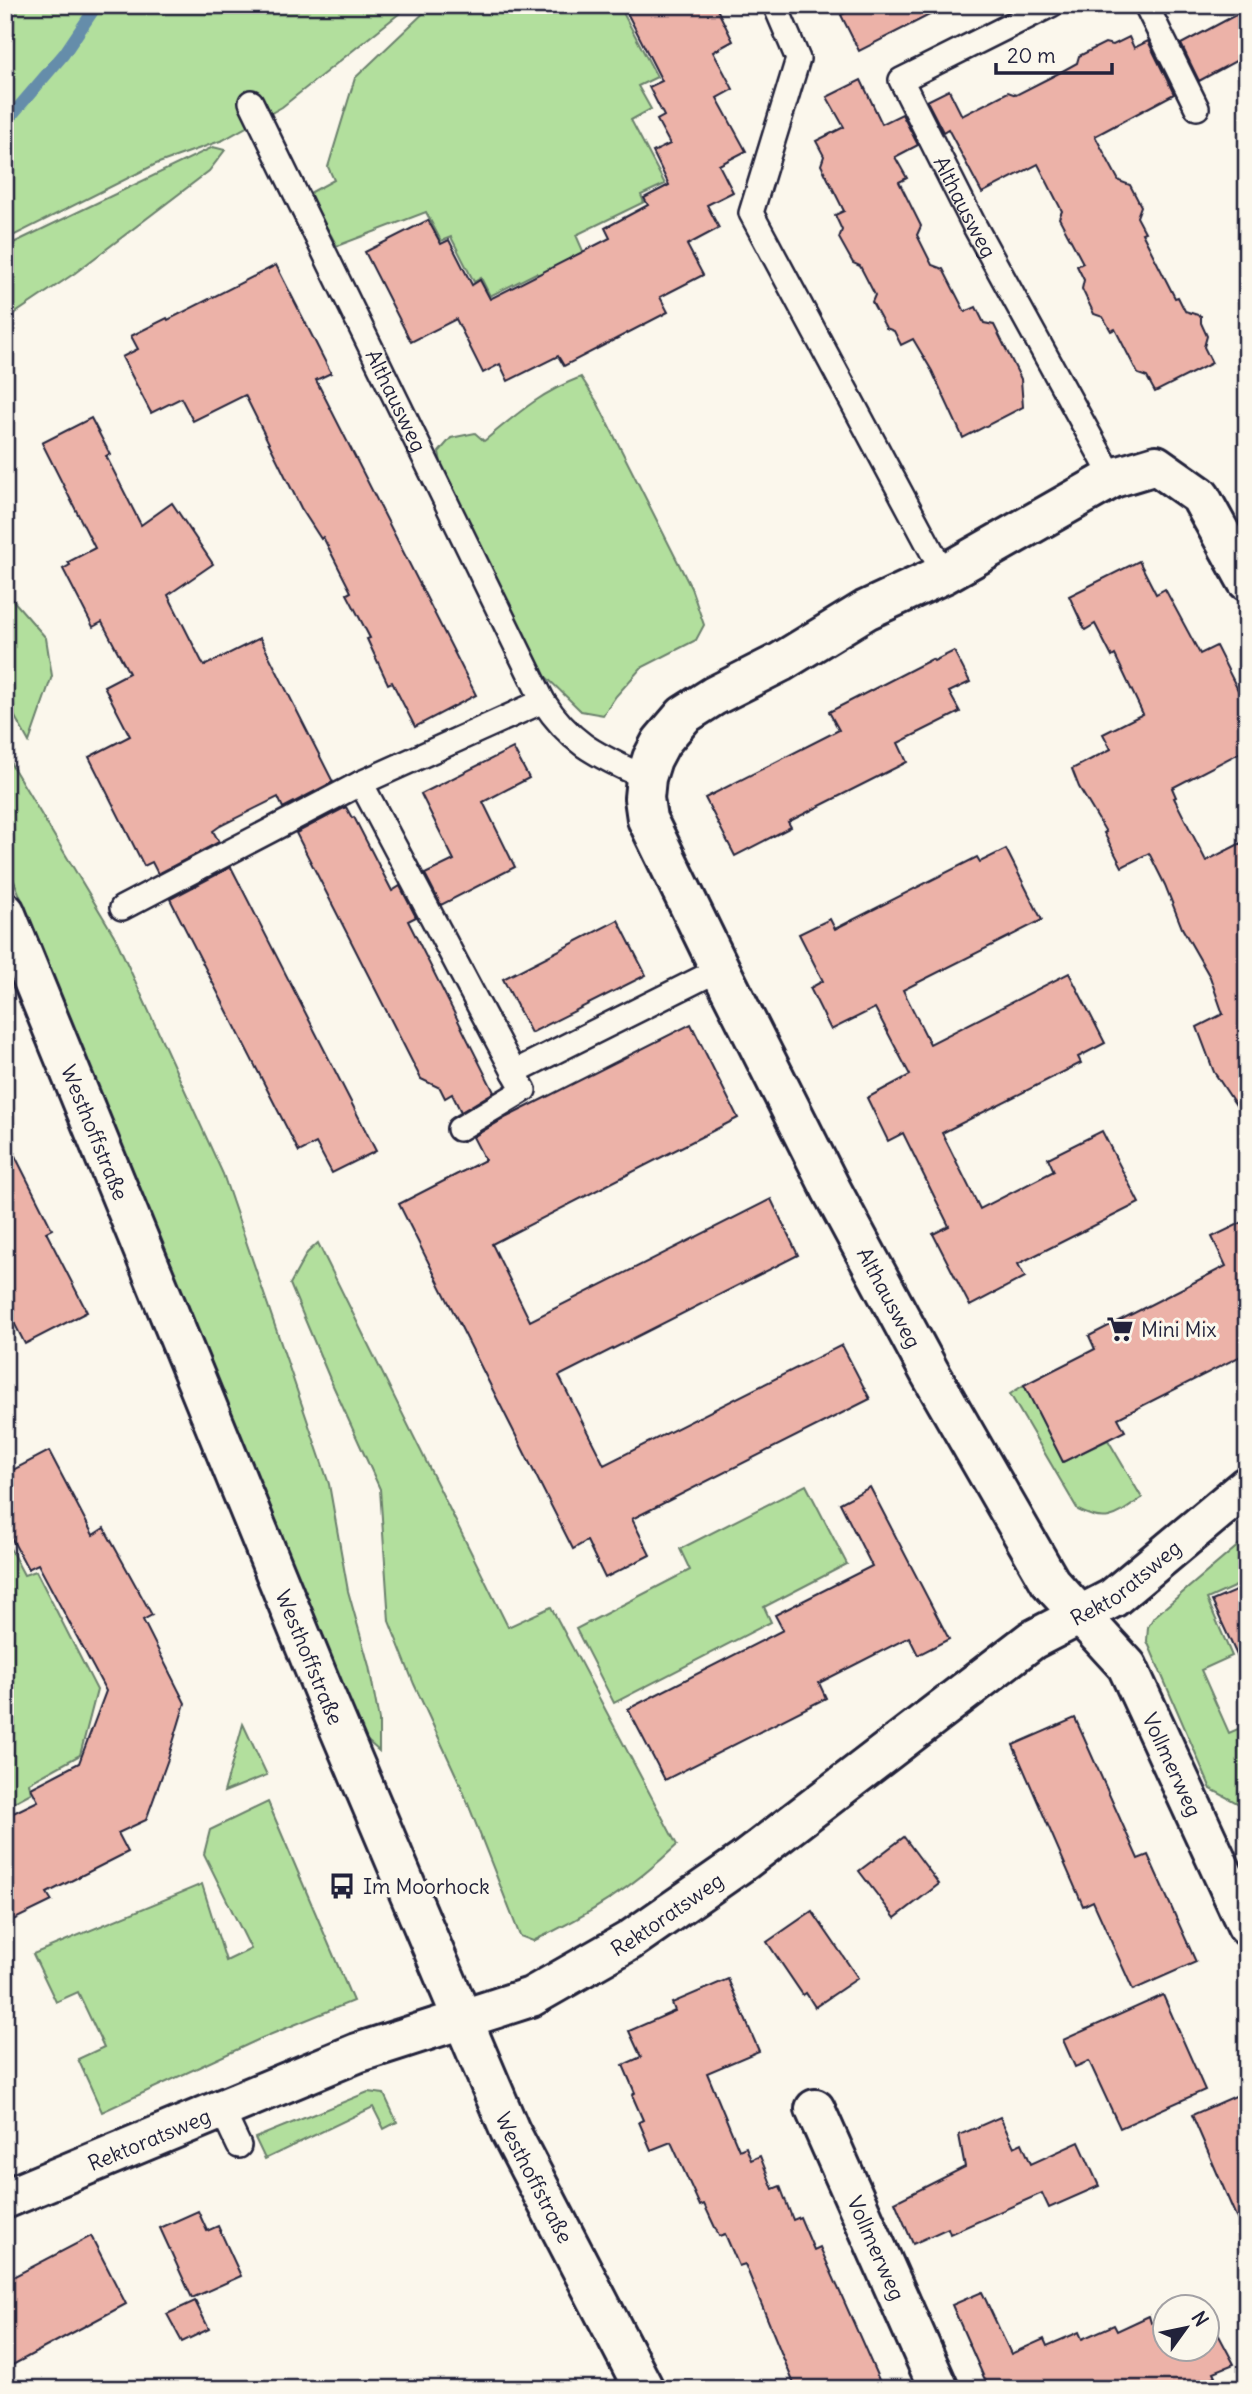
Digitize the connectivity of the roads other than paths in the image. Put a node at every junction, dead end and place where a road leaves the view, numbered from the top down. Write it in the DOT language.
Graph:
graph roads {
  1 [pos="775,5"];
  2 [pos="1051,5"];
  3 [pos="1146,5"];
  4 [pos="251,102"];
  5 [pos="1197,108"];
  6 [pos="1113,478"];
  7 [pos="944,574"];
  8 [pos="1247,581"];
  9 [pos="543,701"];
  10 [pos="646,778"];
  11 [pos="362,783"];
  12 [pos="122,908"];
  13 [pos="5,912"];
  14 [pos="720,969"];
  15 [pos="514,1072"];
  16 [pos="459,1129"];
  17 [pos="1247,1486"];
  18 [pos="1080,1614"];
  19 [pos="1247,1926"];
  20 [pos="462,2021"];
  21 [pos="221,2108"];
  22 [pos="815,2109"];
  23 [pos="239,2146"];
  24 [pos="5,2199"];
  25 [pos="644,2389"];
  26 [pos="939,2389"];
  1 -- 7 [label="lane"];
  2 -- 6 [label="lane, Althausweg"];
  3 -- 5 [label="lane"];
  4 -- 9 [label="lane, Althausweg"];
  6 -- 7 [label="street, Althausweg"];
  6 -- 8 [label="street, Althausweg"];
  7 -- 10 [label="street, Althausweg"];
  9 -- 10 [label="lane, Althausweg"];
  9 -- 11 [label="lane"];
  10 -- 14 [label="street, Althausweg"];
  11 -- 12 [label="lane"];
  11 -- 15 [label="lane"];
  13 -- 20 [label="street, Westhoffstraße"];
  14 -- 15 [label="lane"];
  14 -- 18 [label="street, Althausweg"];
  15 -- 16 [label="lane"];
  17 -- 18 [label="street, Rektoratsweg"];
  18 -- 19 [label="street, Vollmerweg"];
  18 -- 20 [label="street, Rektoratsweg"];
  20 -- 21 [label="street, Rektoratsweg"];
  20 -- 25 [label="street, Westhoffstraße"];
  21 -- 23 [label="lane"];
  21 -- 24 [label="street, Rektoratsweg"];
  22 -- 26 [label="street, Vollmerweg"];
}
